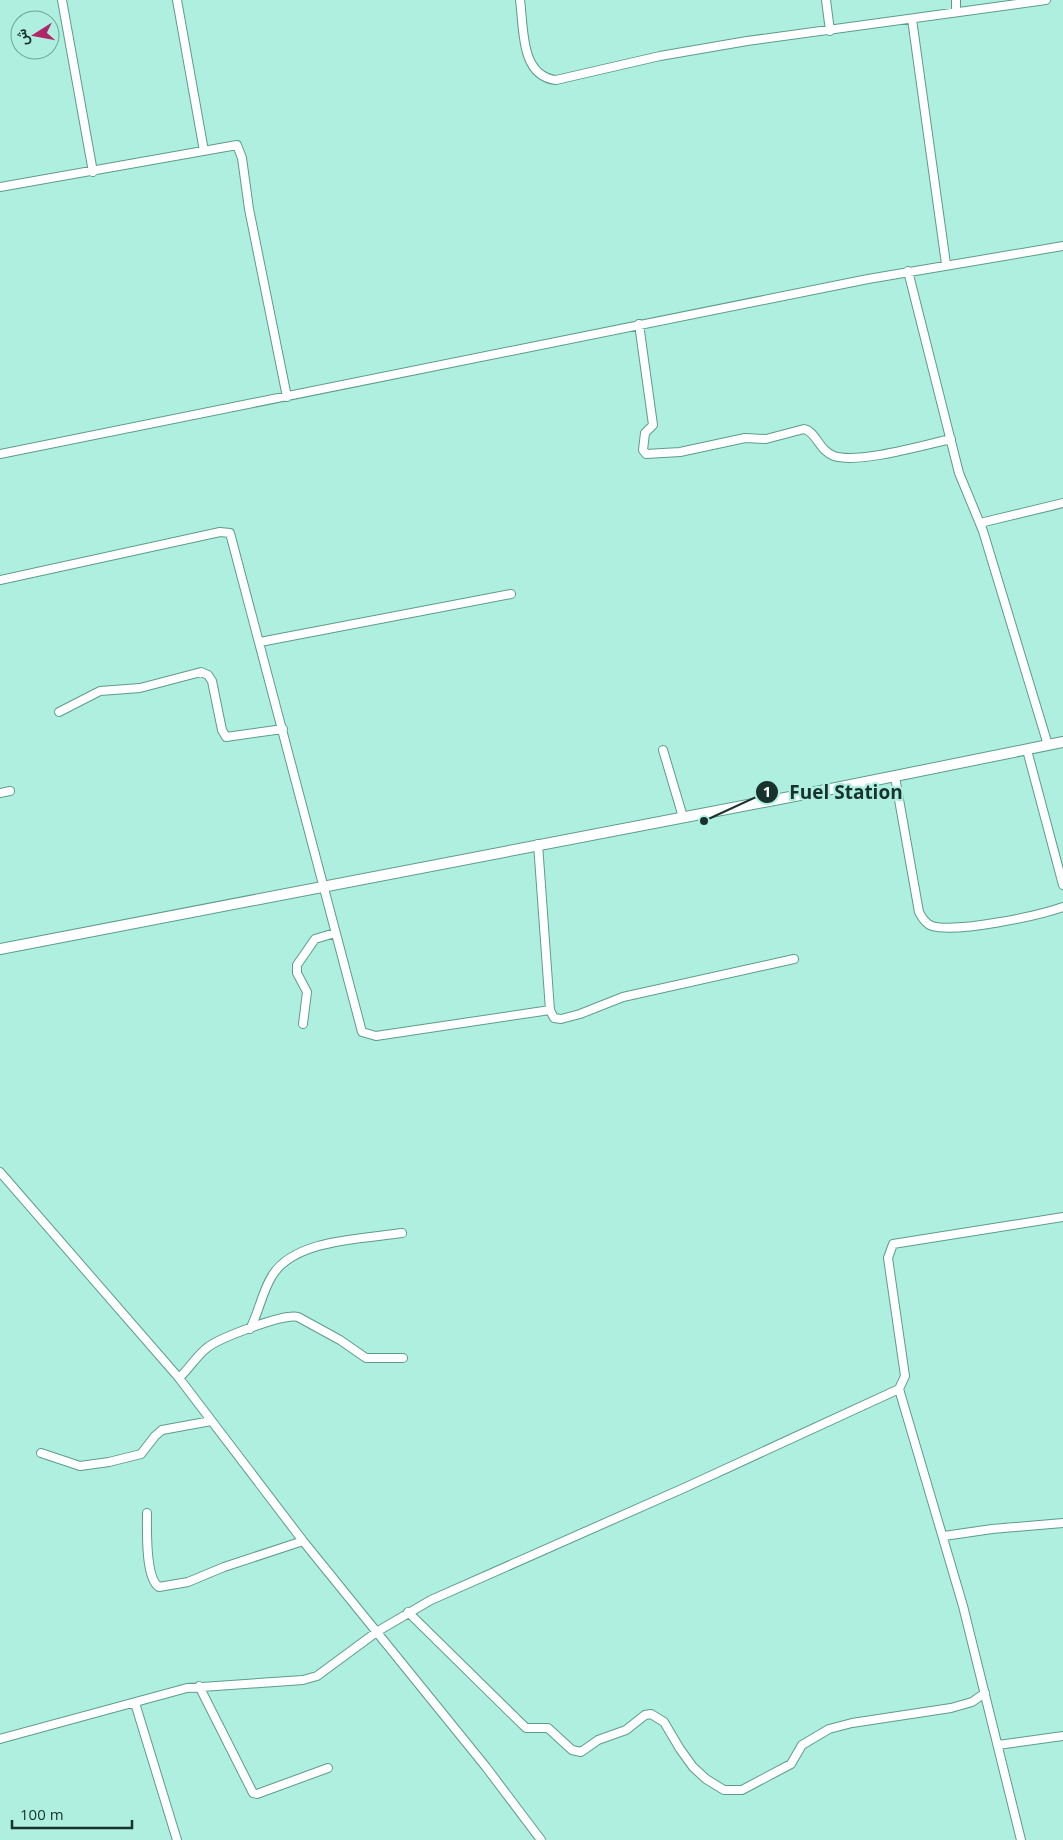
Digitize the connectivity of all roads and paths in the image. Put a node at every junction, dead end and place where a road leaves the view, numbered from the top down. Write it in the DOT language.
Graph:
graph roads {
  1 [pos="62,0"];
  2 [pos="176,0"];
  3 [pos="520,0"];
  4 [pos="826,0"];
  5 [pos="956,0"];
  6 [pos="1046,0"];
  7 [pos="956,11"];
  8 [pos="912,19"];
  9 [pos="830,31"];
  10 [pos="204,151"];
  11 [pos="93,172"];
  12 [pos="0,187"];
  13 [pos="1063,246"];
  14 [pos="946,264"];
  15 [pos="908,272"];
  16 [pos="639,324"];
  17 [pos="287,397"];
  18 [pos="951,439"];
  19 [pos="0,454"];
  20 [pos="1063,503"];
  21 [pos="980,523"];
  22 [pos="0,580"];
  23 [pos="511,594"];
  24 [pos="260,642"];
  25 [pos="59,712"];
  26 [pos="283,729"];
  27 [pos="1063,742"];
  28 [pos="1048,745"];
  29 [pos="663,750"];
  30 [pos="1027,750"];
  31 [pos="895,776"];
  32 [pos="10,791"];
  33 [pos="0,794"];
  34 [pos="683,817"];
  35 [pos="538,844"];
  36 [pos="1063,885"];
  37 [pos="323,886"];
  38 [pos="1063,907"];
  39 [pos="335,933"];
  40 [pos="0,949"];
  41 [pos="794,959"];
  42 [pos="550,1010"];
  43 [pos="303,1024"];
  44 [pos="0,1172"];
  45 [pos="1063,1217"];
  46 [pos="402,1232"];
  47 [pos="250,1329"];
  48 [pos="403,1358"];
  49 [pos="179,1378"];
  50 [pos="899,1389"];
  51 [pos="211,1422"];
  52 [pos="41,1453"];
  53 [pos="147,1513"];
  54 [pos="1063,1523"];
  55 [pos="944,1536"];
  56 [pos="303,1541"];
  57 [pos="408,1612"];
  58 [pos="378,1631"];
  59 [pos="199,1686"];
  60 [pos="986,1693"];
  61 [pos="135,1703"];
  62 [pos="1063,1736"];
  63 [pos="0,1739"];
  64 [pos="998,1745"];
  65 [pos="328,1768"];
  66 [pos="177,1840"];
  67 [pos="541,1840"];
  68 [pos="1021,1840"];
  1 -- 11 [label="street"];
  2 -- 10 [label="street"];
  3 -- 9 [label="street"];
  4 -- 9 [label="street"];
  5 -- 7 [label="street"];
  6 -- 7 [label="street"];
  7 -- 8 [label="street"];
  8 -- 9 [label="street"];
  8 -- 14 [label="street"];
  10 -- 11 [label="street"];
  10 -- 17 [label="street"];
  11 -- 12 [label="street"];
  13 -- 14 [label="street"];
  14 -- 15 [label="street"];
  15 -- 16 [label="street"];
  15 -- 18 [label="street"];
  16 -- 17 [label="street"];
  16 -- 18 [label="street"];
  17 -- 19 [label="street"];
  18 -- 21 [label="street"];
  20 -- 21 [label="street"];
  21 -- 28 [label="street"];
  22 -- 24 [label="street"];
  23 -- 24 [label="street"];
  24 -- 26 [label="street"];
  25 -- 26 [label="street"];
  26 -- 37 [label="street"];
  27 -- 28 [label="street"];
  28 -- 30 [label="street"];
  29 -- 34 [label="street"];
  30 -- 31 [label="street"];
  30 -- 36 [label="street"];
  31 -- 34 [label="street"];
  31 -- 38 [label="street"];
  32 -- 33 [label="street"];
  34 -- 35 [label="street"];
  35 -- 37 [label="street"];
  35 -- 42 [label="street"];
  37 -- 39 [label="street"];
  37 -- 40 [label="street"];
  39 -- 42 [label="street"];
  39 -- 43 [label="street"];
  41 -- 42 [label="street"];
  44 -- 49 [label="street"];
  45 -- 50 [label="street"];
  46 -- 47 [label="street"];
  47 -- 48 [label="street"];
  47 -- 49 [label="street"];
  49 -- 51 [label="street"];
  50 -- 55 [label="street"];
  50 -- 57 [label="street"];
  51 -- 52 [label="street"];
  51 -- 56 [label="street"];
  53 -- 56 [label="street"];
  54 -- 55 [label="street"];
  55 -- 60 [label="street"];
  56 -- 58 [label="street"];
  57 -- 58 [label="street"];
  57 -- 60 [label="street"];
  58 -- 59 [label="street"];
  58 -- 67 [label="street"];
  59 -- 61 [label="street"];
  59 -- 65 [label="street"];
  60 -- 64 [label="street"];
  61 -- 63 [label="street"];
  61 -- 66 [label="street"];
  62 -- 64 [label="street"];
  64 -- 68 [label="street"];
}
